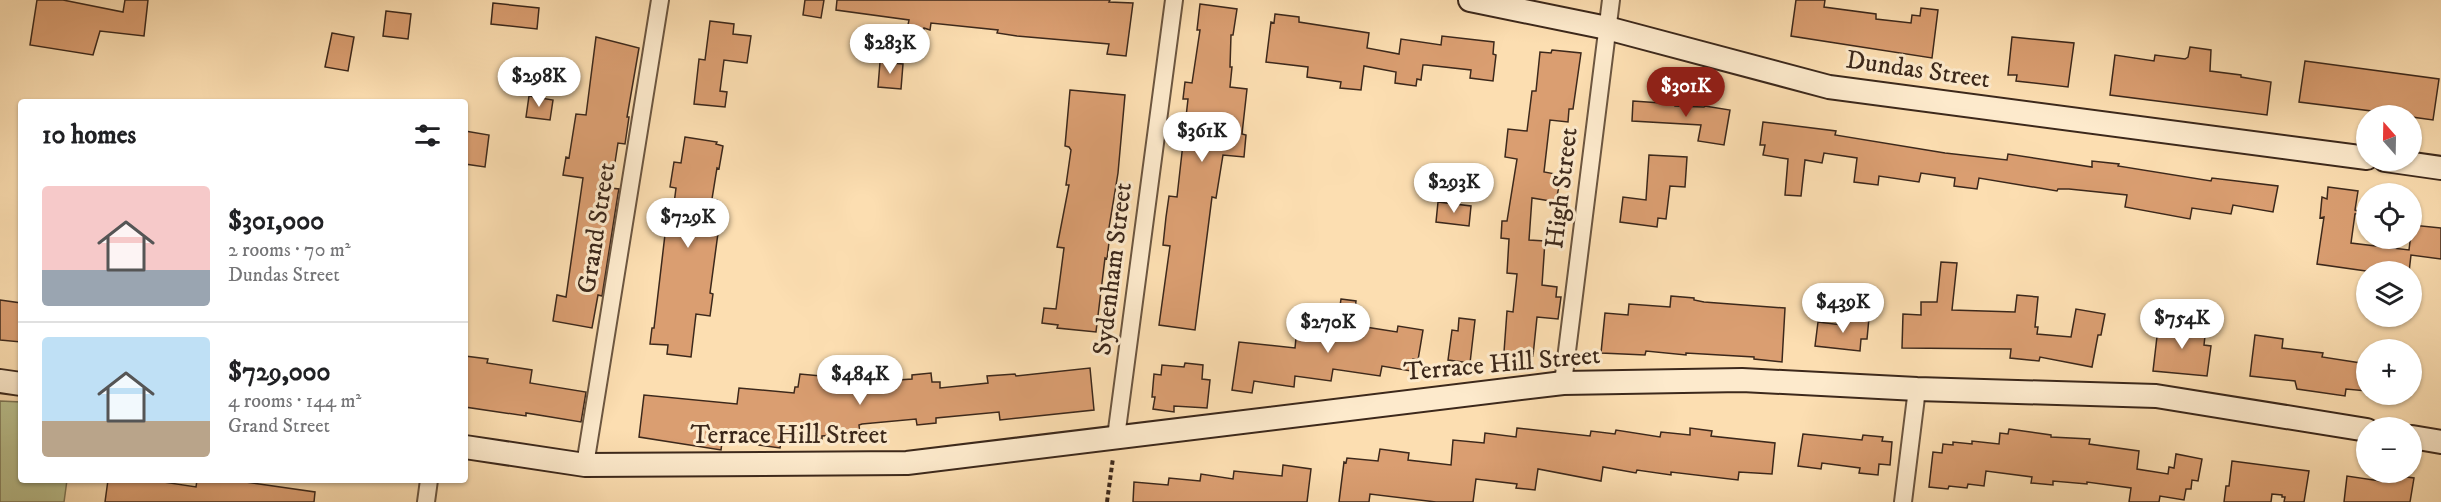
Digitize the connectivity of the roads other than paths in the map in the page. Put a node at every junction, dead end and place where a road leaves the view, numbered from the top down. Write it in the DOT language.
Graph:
graph roads {
  1 [pos="660,0"];
  2 [pos="1174,0"];
  3 [pos="1470,0"];
  4 [pos="1611,0"];
  5 [pos="1608,28"];
  6 [pos="2356,157"];
  7 [pos="2422,165"];
  8 [pos="2441,168"];
  9 [pos="0,381"];
  10 [pos="1563,383"];
  11 [pos="18,384"];
  12 [pos="1917,389"];
  13 [pos="2356,428"];
  14 [pos="1116,437"];
  15 [pos="2422,439"];
  16 [pos="2441,442"];
  17 [pos="468,447"];
  18 [pos="585,465"];
  19 [pos="429,483"];
  20 [pos="426,502"];
  21 [pos="1903,502"];
  1 -- 18 [label="street, Grand Street"];
  2 -- 14 [label="street, Sydenham Street"];
  3 -- 5 [label="street, Dundas Street"];
  4 -- 5 [label="street, High Street"];
  5 -- 6 [label="street, Dundas Street"];
  5 -- 10 [label="street, High Street"];
  7 -- 8 [label="street"];
  9 -- 11 [label="street"];
  10 -- 12 [label="street, Terrace Hill Street"];
  10 -- 14 [label="street, Terrace Hill Street"];
  12 -- 13 [label="street, Terrace Hill Street"];
  12 -- 21 [label="street"];
  14 -- 18 [label="street, Terrace Hill Street"];
  15 -- 16 [label="street"];
  17 -- 18 [label="street, Terrace Hill Street"];
  19 -- 20 [label="street"];
}
